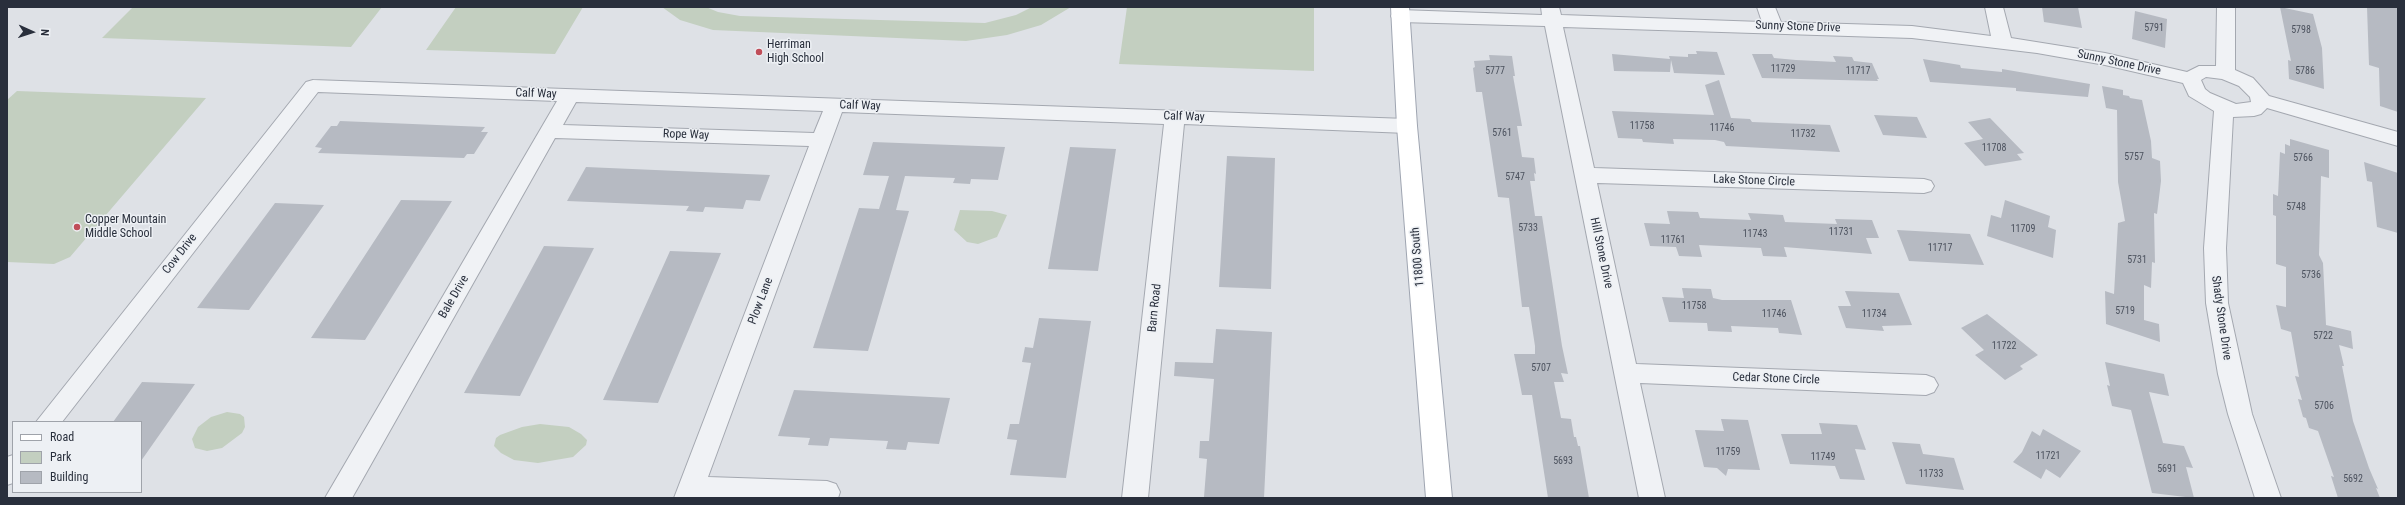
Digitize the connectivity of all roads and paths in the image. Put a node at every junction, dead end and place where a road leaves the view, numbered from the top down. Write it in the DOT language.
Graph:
graph roads {
  1 [pos="1766,7"];
  2 [pos="1994,7"];
  3 [pos="2226,7"];
  4 [pos="1398,9"];
  5 [pos="1552,13"];
  6 [pos="1774,27"];
  7 [pos="2002,42"];
  8 [pos="2225,73"];
  9 [pos="2191,80"];
  10 [pos="312,86"];
  11 [pos="570,95"];
  12 [pos="2261,100"];
  13 [pos="835,105"];
  14 [pos="2224,108"];
  15 [pos="1175,117"];
  16 [pos="1407,126"];
  17 [pos="549,131"];
  18 [pos="2398,139"];
  19 [pos="822,140"];
  20 [pos="1585,175"];
  21 [pos="1924,186"];
  22 [pos="1626,373"];
  23 [pos="1926,385"];
  24 [pos="49,421"];
  25 [pos="689,493"];
  26 [pos="338,498"];
  27 [pos="825,498"];
  28 [pos="1136,498"];
  29 [pos="1439,498"];
  30 [pos="1652,498"];
  31 [pos="2268,498"];
  1 -- 6 [label="street"];
  2 -- 7 [label="street"];
  3 -- 8 [label="street"];
  4 -- 5 [label="street, Sunny Stone Drive"];
  4 -- 16 [label="main road, 11800 South"];
  5 -- 6 [label="street, Sunny Stone Drive"];
  5 -- 20 [label="street, Hill Stone Drive"];
  6 -- 7 [label="street, Sunny Stone Drive"];
  7 -- 9 [label="street, Sunny Stone Drive"];
  8 -- 9 [label="street"];
  8 -- 12 [label="street"];
  9 -- 14 [label="street"];
  10 -- 11 [label="street, Calf Way"];
  10 -- 24 [label="street, Cow Drive"];
  11 -- 13 [label="street, Calf Way"];
  11 -- 17 [label="street, Bale Drive"];
  12 -- 14 [label="street"];
  12 -- 18 [label="street"];
  13 -- 15 [label="street, Calf Way"];
  13 -- 19 [label="street, Plow Lane"];
  14 -- 31 [label="street, Shady Stone Drive"];
  15 -- 16 [label="street, Calf Way"];
  15 -- 28 [label="street, Barn Road"];
  16 -- 29 [label="main road, 11800 South"];
  17 -- 19 [label="street, Rope Way"];
  17 -- 26 [label="street, Bale Drive"];
  19 -- 25 [label="street, Plow Lane"];
  20 -- 21 [label="street, Lake Stone Circle"];
  20 -- 22 [label="street, Hill Stone Drive"];
  22 -- 23 [label="street, Cedar Stone Circle"];
  22 -- 30 [label="street, Hill Stone Drive"];
  25 -- 27 [label="street"];
}
